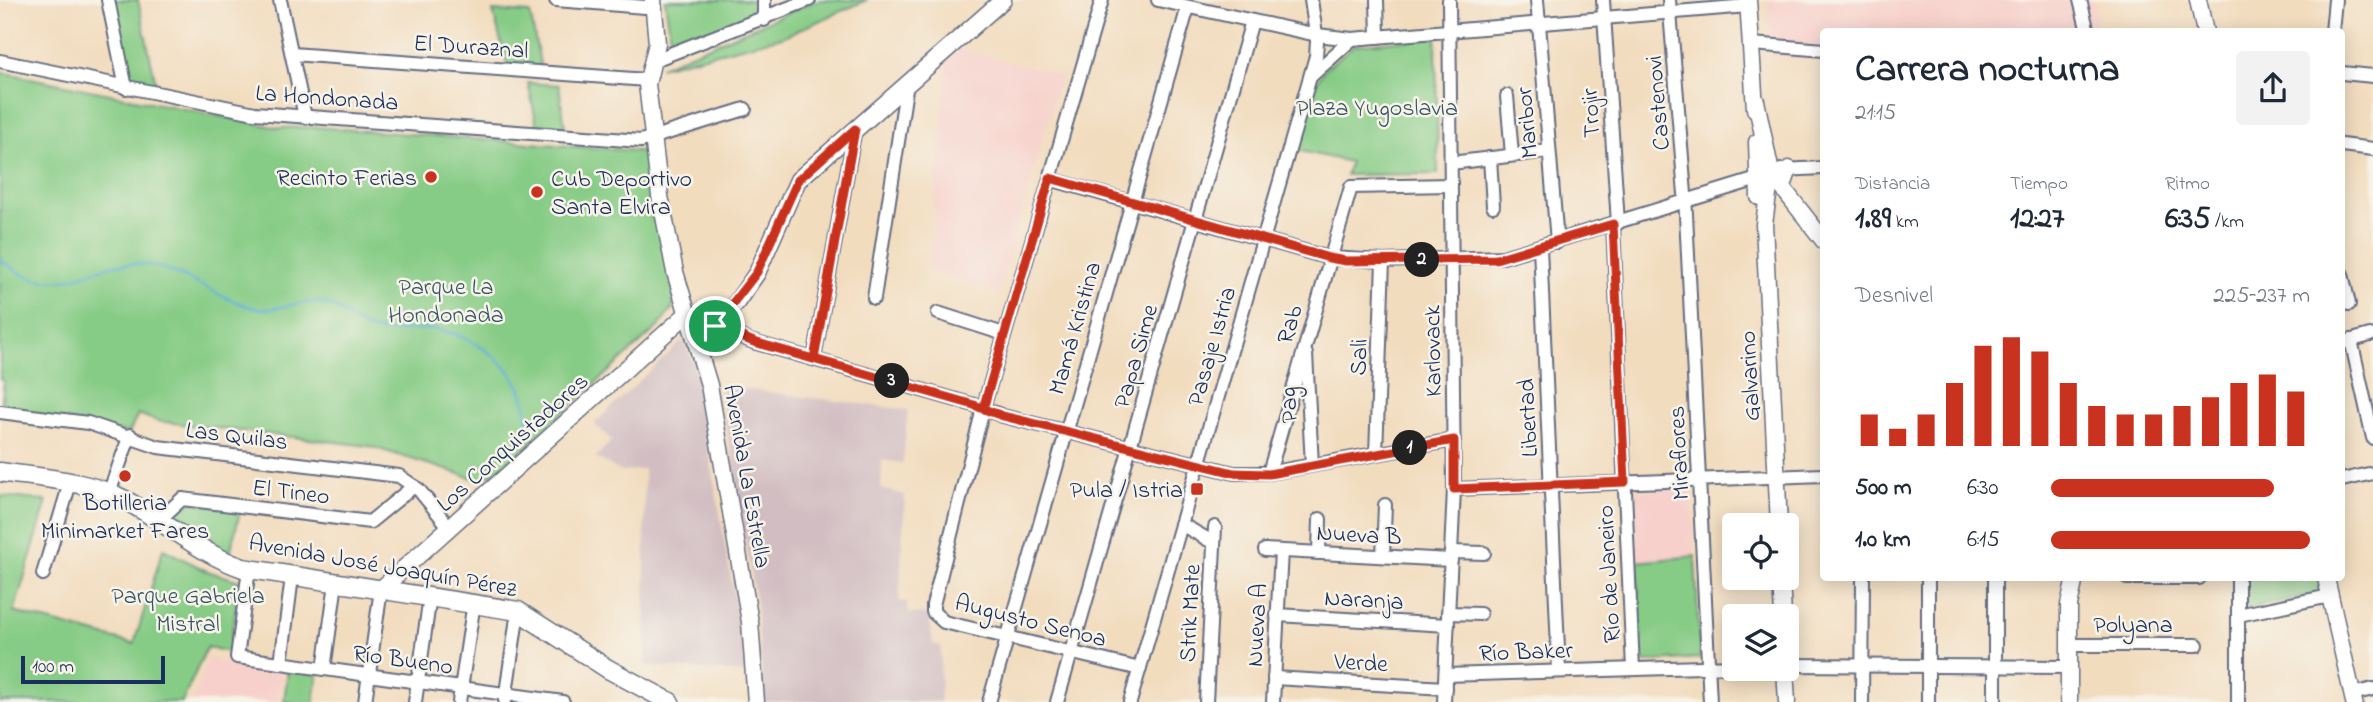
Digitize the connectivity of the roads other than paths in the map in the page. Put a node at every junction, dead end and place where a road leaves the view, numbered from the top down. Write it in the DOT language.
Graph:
graph roads {
  1 [pos="108,0"];
  2 [pos="280,0"];
  3 [pos="556,0"];
  4 [pos="764,0"];
  5 [pos="809,0"];
  6 [pos="1003,0"];
  7 [pos="1102,0"];
  8 [pos="1158,0"];
  9 [pos="1311,0"];
  10 [pos="1377,0"];
  11 [pos="1449,0"];
  12 [pos="1537,0"];
  13 [pos="1603,0"];
  14 [pos="2080,0"];
  15 [pos="2198,0"];
  16 [pos="2336,0"];
  17 [pos="647,2"];
  18 [pos="1748,3"];
  19 [pos="1669,6"];
  20 [pos="1188,7"];
  21 [pos="1605,18"];
  22 [pos="764,20"];
  23 [pos="1252,21"];
  24 [pos="1539,23"];
  25 [pos="2087,28"];
  26 [pos="2204,28"];
  27 [pos="2332,28"];
  28 [pos="1449,31"];
  29 [pos="1317,35"];
  30 [pos="1378,37"];
  31 [pos="1352,39"];
  32 [pos="1752,44"];
  33 [pos="1820,50"];
  34 [pos="292,54"];
  35 [pos="652,58"];
  36 [pos="0,61"];
  37 [pos="2345,73"];
  38 [pos="1310,76"];
  39 [pos="2373,76"];
  40 [pos="647,80"];
  41 [pos="907,83"];
  42 [pos="126,88"];
  43 [pos="1507,96"];
  44 [pos="745,109"];
  45 [pos="305,117"];
  46 [pos="855,129"];
  47 [pos="655,139"];
  48 [pos="2345,145"];
  49 [pos="2373,149"];
  50 [pos="1549,150"];
  51 [pos="1513,155"];
  52 [pos="1490,158"];
  53 [pos="1451,163"];
  54 [pos="1820,168"];
  55 [pos="1789,169"];
  56 [pos="1765,176"];
  57 [pos="1050,178"];
  58 [pos="1451,185"];
  59 [pos="1787,191"];
  60 [pos="1132,202"];
  61 [pos="1685,203"];
  62 [pos="1767,204"];
  63 [pos="1493,206"];
  64 [pos="1196,220"];
  65 [pos="1615,223"];
  66 [pos="1764,224"];
  67 [pos="1820,236"];
  68 [pos="1263,240"];
  69 [pos="1557,242"];
  70 [pos="1540,247"];
  71 [pos="1329,258"];
  72 [pos="1452,260"];
  73 [pos="1382,261"];
  74 [pos="2345,289"];
  75 [pos="874,298"];
  76 [pos="2348,304"];
  77 [pos="938,313"];
  78 [pos="690,320"];
  79 [pos="715,326"];
  80 [pos="1004,334"];
  81 [pos="2370,335"];
  82 [pos="2346,341"];
  83 [pos="1305,343"];
  84 [pos="697,345"];
  85 [pos="814,359"];
  86 [pos="983,409"];
  87 [pos="0,412"];
  88 [pos="1066,432"];
  89 [pos="130,435"];
  90 [pos="2373,438"];
  91 [pos="1454,440"];
  92 [pos="1130,447"];
  93 [pos="1376,454"];
  94 [pos="1199,464"];
  95 [pos="1312,466"];
  96 [pos="0,472"];
  97 [pos="2373,473"];
  98 [pos="1269,474"];
  99 [pos="1777,475"];
  100 [pos="1820,475"];
  101 [pos="1700,478"];
  102 [pos="2345,479"];
  103 [pos="70,482"];
  104 [pos="1625,482"];
  105 [pos="1551,485"];
  106 [pos="414,486"];
  107 [pos="1454,489"];
  108 [pos="109,493"];
  109 [pos="1385,505"];
  110 [pos="1779,513"];
  111 [pos="1320,519"];
  112 [pos="159,520"];
  113 [pos="1181,524"];
  114 [pos="1215,527"];
  115 [pos="450,528"];
  116 [pos="1214,543"];
  117 [pos="1265,550"];
  118 [pos="1281,551"];
  119 [pos="1319,553"];
  120 [pos="1484,553"];
  121 [pos="1383,556"];
  122 [pos="1451,556"];
  123 [pos="249,569"];
  124 [pos="43,574"];
  125 [pos="292,577"];
  126 [pos="1863,581"];
  127 [pos="1928,581"];
  128 [pos="1995,581"];
  129 [pos="2061,581"];
  130 [pos="2074,581"];
  131 [pos="2238,581"];
  132 [pos="2327,581"];
  133 [pos="336,583"];
  134 [pos="381,589"];
  135 [pos="2070,594"];
  136 [pos="430,596"];
  137 [pos="2330,596"];
  138 [pos="474,602"];
  139 [pos="518,611"];
  140 [pos="1480,614"];
  141 [pos="1277,615"];
  142 [pos="2238,615"];
  143 [pos="1448,619"];
  144 [pos="1008,638"];
  145 [pos="2069,645"];
  146 [pos="2197,645"];
  147 [pos="1072,653"];
  148 [pos="281,663"];
  149 [pos="1863,666"];
  150 [pos="1928,666"];
  151 [pos="1709,667"];
  152 [pos="1722,667"];
  153 [pos="1799,667"];
  154 [pos="1995,667"];
  155 [pos="2069,667"];
  156 [pos="324,669"];
  157 [pos="1140,669"];
  158 [pos="1633,669"];
  159 [pos="1559,671"];
  160 [pos="369,675"];
  161 [pos="1274,678"];
  162 [pos="1445,681"];
  163 [pos="1786,681"];
  164 [pos="418,682"];
  165 [pos="461,688"];
  166 [pos="2373,689"];
  167 [pos="505,698"];
  168 [pos="2353,698"];
  169 [pos="555,701"];
  170 [pos="365,702"];
  171 [pos="415,702"];
  172 [pos="459,702"];
  173 [pos="670,702"];
  174 [pos="756,702"];
  175 [pos="989,702"];
  176 [pos="1058,702"];
  177 [pos="1130,702"];
  178 [pos="1206,702"];
  179 [pos="1273,702"];
  180 [pos="1444,702"];
  181 [pos="1710,702"];
  182 [pos="1787,702"];
  183 [pos="1862,702"];
  184 [pos="1928,702"];
  185 [pos="1995,702"];
  186 [pos="2069,702"];
  187 [pos="2238,702"];
  1 -- 42 [label="street"];
  2 -- 34 [label="street"];
  3 -- 17 [label="street"];
  4 -- 22 [label="street"];
  5 -- 22 [label="street"];
  6 -- 41 [label="street"];
  7 -- 57 [label="street"];
  8 -- 20 [label="street"];
  9 -- 29 [label="street, Pasaje Istria"];
  10 -- 30 [label="street"];
  11 -- 28 [label="street, Karlovack"];
  12 -- 24 [label="street, Maribor"];
  13 -- 21 [label="street, Trojir"];
  14 -- 25 [label="street"];
  15 -- 26 [label="street"];
  16 -- 27 [label="street"];
  17 -- 35 [label="street, Avenida La Estrella"];
  18 -- 19 [label="street"];
  18 -- 32 [label="street, Galvarino"];
  19 -- 21 [label="street"];
  19 -- 61 [label="street, Castenovi"];
  20 -- 23 [label="street"];
  20 -- 60 [label="street, Mamá Kristina"];
  21 -- 24 [label="street"];
  21 -- 65 [label="street, Trojir"];
  22 -- 35 [label="street"];
  23 -- 29 [label="street"];
  23 -- 64 [label="street, Papa Sime"];
  24 -- 28 [label="street"];
  24 -- 50 [label="street, Maribor"];
  28 -- 30 [label="street"];
  28 -- 53 [label="street, Karlovack"];
  29 -- 31 [label="street"];
  29 -- 38 [label="street, Pasaje Istria"];
  30 -- 31 [label="street"];
  31 -- 38 [label="street"];
  32 -- 33 [label="street"];
  32 -- 56 [label="street, Galvarino"];
  34 -- 40 [label="street, El Duraznal"];
  34 -- 45 [label="street"];
  35 -- 40 [label="street, Avenida La Estrella"];
  36 -- 42 [label="street, La Hondonada"];
  37 -- 39 [label="street"];
  38 -- 68 [label="street, Pasaje Istria"];
  40 -- 47 [label="street, Avenida La Estrella"];
  41 -- 46 [label="street"];
  41 -- 75 [label="street"];
  42 -- 45 [label="street, La Hondonada"];
  43 -- 51 [label="street"];
  44 -- 47 [label="street, La Hondonada"];
  45 -- 47 [label="street, La Hondonada"];
  46 -- 79 [label="street"];
  46 -- 85 [label="street"];
  47 -- 78 [label="street, Avenida La Estrella"];
  48 -- 49 [label="street"];
  50 -- 51 [label="street"];
  50 -- 69 [label="street, Maribor"];
  51 -- 52 [label="street"];
  52 -- 53 [label="street"];
  52 -- 63 [label="street"];
  53 -- 58 [label="street, Karlovack"];
  54 -- 55 [label="street"];
  55 -- 56 [label="street"];
  55 -- 59 [label="street"];
  56 -- 59 [label="street"];
  56 -- 61 [label="street"];
  56 -- 62 [label="street, Galvarino"];
  56 -- 66 [label="street, Galvarino"];
  57 -- 60 [label="street"];
  57 -- 80 [label="street"];
  58 -- 71 [label="street, Rab"];
  58 -- 72 [label="street, Karlovack"];
  59 -- 62 [label="street"];
  59 -- 67 [label="street"];
  60 -- 64 [label="street"];
  60 -- 88 [label="street, Mamá Kristina"];
  61 -- 65 [label="street"];
  61 -- 101 [label="street, Miraflores"];
  62 -- 66 [label="street, Galvarino"];
  64 -- 68 [label="street"];
  64 -- 92 [label="street, Papa Sime"];
  65 -- 69 [label="street"];
  65 -- 104 [label="street, Río de Janeiro"];
  66 -- 99 [label="street, Galvarino"];
  68 -- 71 [label="street"];
  68 -- 94 [label="street, Pasaje Istria"];
  69 -- 70 [label="street"];
  70 -- 72 [label="street"];
  70 -- 105 [label="street, Libertad"];
  71 -- 73 [label="street"];
  71 -- 83 [label="street, Rab"];
  72 -- 73 [label="street"];
  72 -- 91 [label="street, Karlovack"];
  73 -- 93 [label="street, Sali"];
  74 -- 76 [label="street"];
  77 -- 80 [label="street"];
  78 -- 84 [label="street, Avenida La Estrella"];
  78 -- 115 [label="street, Los Conquistadores"];
  79 -- 84 [label="street"];
  79 -- 85 [label="street"];
  80 -- 86 [label="street"];
  81 -- 82 [label="street"];
  82 -- 90 [label="street"];
  83 -- 95 [label="street, Pag"];
  83 -- 98 [label="street, Rab"];
  84 -- 174 [label="street, Avenida La Estrella"];
  85 -- 86 [label="street"];
  86 -- 88 [label="street"];
  86 -- 144 [label="street, Augusto Senoa"];
  87 -- 89 [label="street, Las Quilas"];
  88 -- 92 [label="street"];
  88 -- 144 [label="street, Mamá Kristina"];
  89 -- 106 [label="street, Las Quilas"];
  89 -- 108 [label="street"];
  91 -- 93 [label="street"];
  91 -- 107 [label="street, Karlovack"];
  92 -- 94 [label="street"];
  92 -- 147 [label="street, Papa Sime"];
  93 -- 95 [label="street"];
  94 -- 98 [label="street"];
  94 -- 113 [label="street, Pasaje Istria"];
  95 -- 98 [label="street"];
  96 -- 103 [label="main road, Avenida José Joaquín Pérez"];
  97 -- 102 [label="street"];
  99 -- 100 [label="street"];
  99 -- 101 [label="street"];
  99 -- 110 [label="street, Galvarino"];
  101 -- 104 [label="street"];
  101 -- 151 [label="street, Miraflores"];
  103 -- 108 [label="main road, Avenida José Joaquín Pérez"];
  103 -- 124 [label="street"];
  104 -- 105 [label="street"];
  104 -- 158 [label="street, Río de Janeiro"];
  105 -- 107 [label="street"];
  105 -- 159 [label="street, Libertad"];
  106 -- 112 [label="street, El Tineo"];
  106 -- 115 [label="street, Las Quilas"];
  107 -- 122 [label="street, Karlovack"];
  108 -- 112 [label="main road, Avenida José Joaquín Pérez"];
  109 -- 121 [label="street"];
  111 -- 119 [label="street"];
  112 -- 123 [label="main road, Avenida José Joaquín Pérez"];
  113 -- 116 [label="street"];
  113 -- 157 [label="street, Pasaje Istria"];
  114 -- 116 [label="street, Strik Mate"];
  115 -- 134 [label="street, Los Conquistadores"];
  116 -- 178 [label="street, Strik Mate"];
  117 -- 118 [label="street, Nueva B"];
  118 -- 119 [label="street, Nueva B"];
  118 -- 141 [label="street, Nueva A"];
  119 -- 121 [label="street, Nueva B"];
  120 -- 122 [label="street, Nueva B"];
  121 -- 122 [label="street, Nueva B"];
  122 -- 143 [label="street, Karlovack"];
  123 -- 125 [label="main road, Avenida José Joaquín Pérez"];
  123 -- 148 [label="street, Río Bueno"];
  125 -- 133 [label="main road, Avenida José Joaquín Pérez"];
  125 -- 148 [label="street"];
  126 -- 149 [label="street"];
  127 -- 150 [label="street"];
  128 -- 154 [label="street"];
  129 -- 135 [label="street"];
  130 -- 135 [label="street"];
  131 -- 142 [label="street"];
  132 -- 137 [label="street"];
  133 -- 134 [label="main road, Avenida José Joaquín Pérez"];
  133 -- 156 [label="street"];
  134 -- 136 [label="main road, Avenida José Joaquín Pérez"];
  134 -- 160 [label="street"];
  135 -- 145 [label="street"];
  136 -- 138 [label="main road, Avenida José Joaquín Pérez"];
  136 -- 164 [label="street"];
  137 -- 142 [label="street"];
  137 -- 168 [label="street"];
  138 -- 139 [label="main road, Avenida José Joaquín Pérez"];
  138 -- 165 [label="street"];
  139 -- 167 [label="street"];
  139 -- 173 [label="main road, Avenida José Joaquín Pérez"];
  140 -- 143 [label="street, Naranja"];
  141 -- 143 [label="street, Naranja"];
  141 -- 161 [label="street, Nueva A"];
  142 -- 187 [label="street"];
  143 -- 162 [label="street, Karlovack"];
  144 -- 147 [label="street, Augusto Senoa"];
  144 -- 175 [label="street, Mamá Kristina"];
  145 -- 146 [label="street, Polyana"];
  145 -- 155 [label="street"];
  147 -- 157 [label="street, Augusto Senoa"];
  147 -- 176 [label="street, Papa Sime"];
  148 -- 156 [label="street, Río Bueno"];
  149 -- 150 [label="street"];
  149 -- 153 [label="street"];
  149 -- 183 [label="street"];
  150 -- 154 [label="street"];
  150 -- 184 [label="street"];
  151 -- 152 [label="street, Río Baker"];
  151 -- 158 [label="street, Río Baker"];
  151 -- 181 [label="street, Miraflores"];
  154 -- 155 [label="street"];
  154 -- 185 [label="street"];
  155 -- 186 [label="street"];
  156 -- 160 [label="street, Río Bueno"];
  157 -- 177 [label="street, Pasaje Istria"];
  158 -- 159 [label="street, Río Baker"];
  159 -- 162 [label="street, Río Baker"];
  160 -- 164 [label="street, Río Bueno"];
  160 -- 170 [label="street"];
  161 -- 162 [label="street, Verde"];
  161 -- 179 [label="street, Nueva A"];
  162 -- 180 [label="street, Karlovack"];
  163 -- 182 [label="street"];
  164 -- 165 [label="street, Río Bueno"];
  164 -- 171 [label="street"];
  165 -- 167 [label="street, Río Bueno"];
  165 -- 172 [label="street"];
  166 -- 168 [label="street"];
  167 -- 169 [label="street, Río Bueno"];
}
